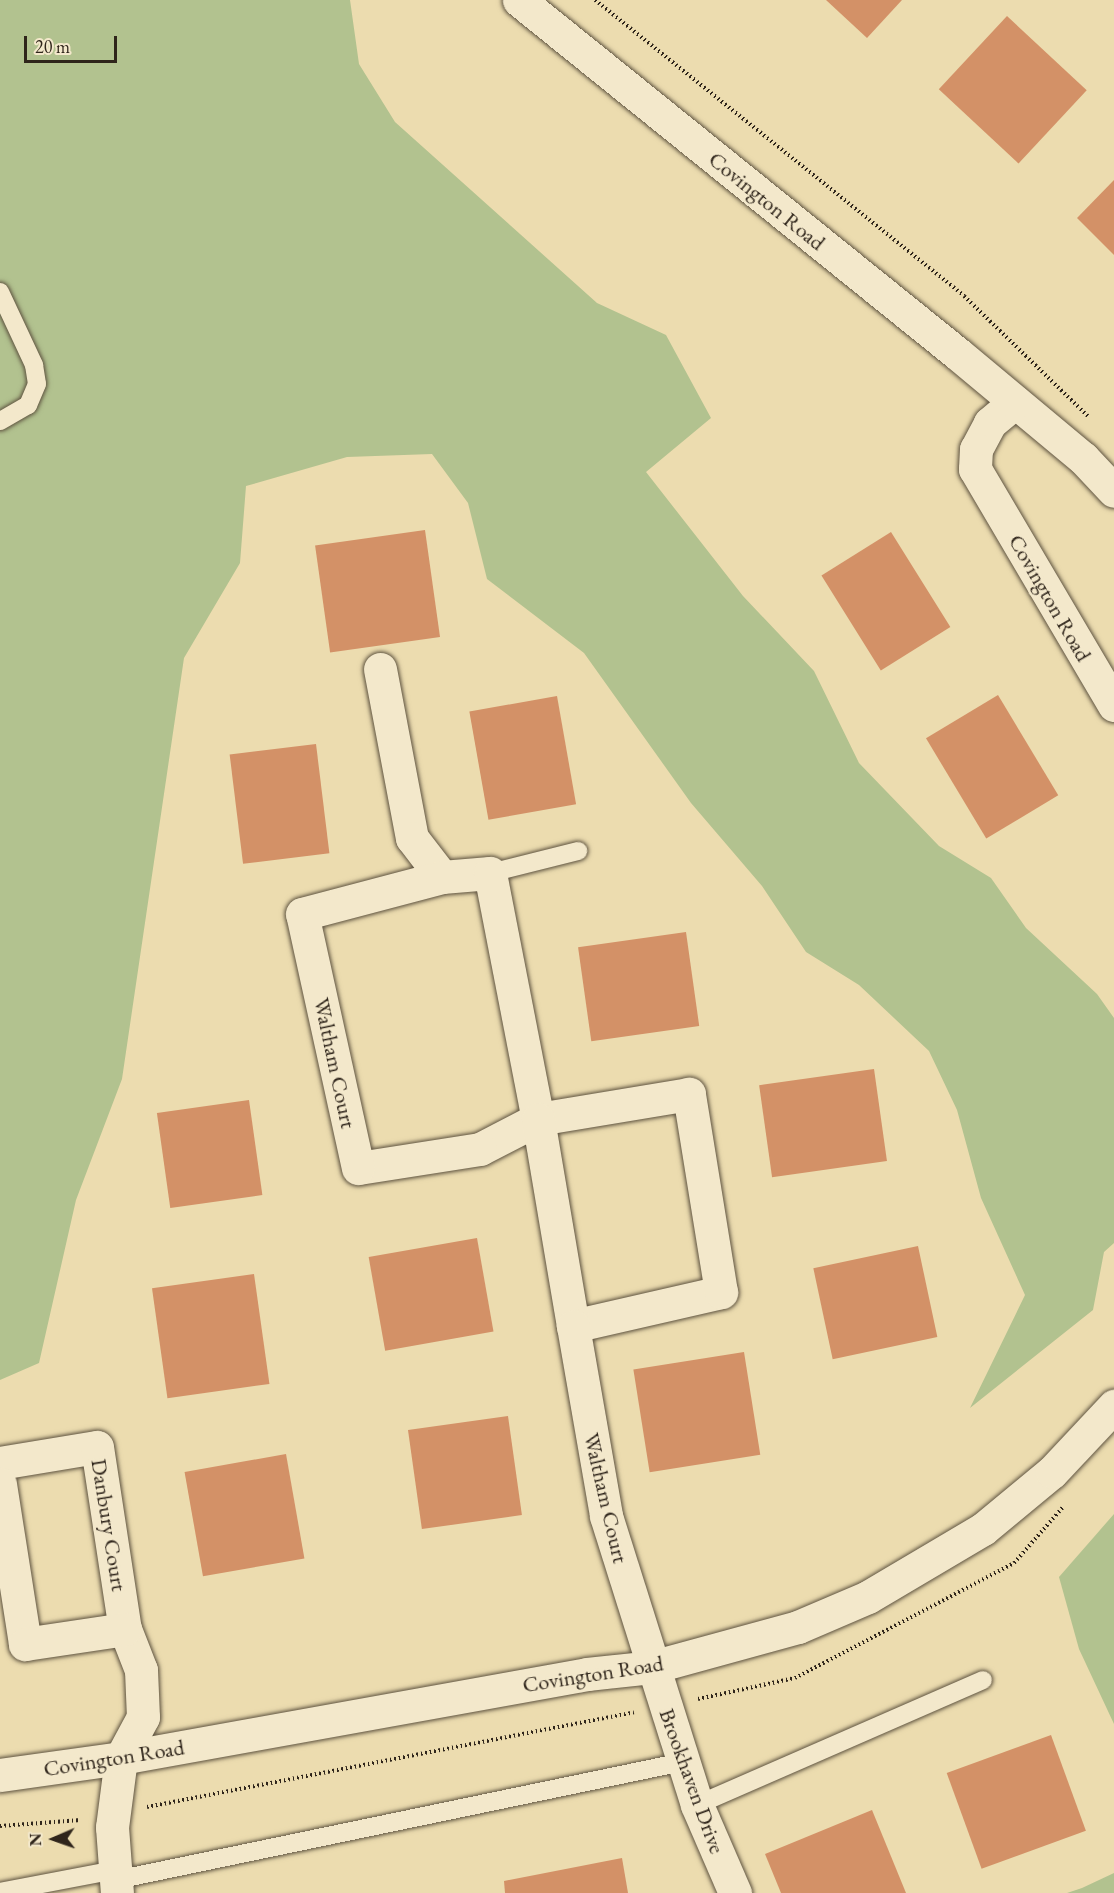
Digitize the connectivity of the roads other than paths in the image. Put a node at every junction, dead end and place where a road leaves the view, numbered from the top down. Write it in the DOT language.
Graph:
graph roads {
  1 [pos="519,0"];
  2 [pos="0,292"];
  3 [pos="1015,402"];
  4 [pos="0,421"];
  5 [pos="1114,491"];
  6 [pos="380,669"];
  7 [pos="1114,705"];
  8 [pos="578,852"];
  9 [pos="490,873"];
  10 [pos="442,876"];
  11 [pos="538,1119"];
  12 [pos="573,1326"];
  13 [pos="1114,1406"];
  14 [pos="0,1463"];
  15 [pos="0,1484"];
  16 [pos="126,1629"];
  17 [pos="652,1667"];
  18 [pos="983,1680"];
  19 [pos="121,1758"];
  20 [pos="683,1762"];
  21 [pos="0,1775"];
  22 [pos="697,1805"];
  23 [pos="116,1881"];
  24 [pos="0,1892"];
  25 [pos="735,1893"];
  1 -- 3 [label="street, Covington Road"];
  2 -- 4 [label="lane"];
  3 -- 5 [label="street, Covington Road"];
  3 -- 7 [label="street, Covington Road"];
  6 -- 10 [label="street"];
  8 -- 9 [label="lane"];
  9 -- 10 [label="street, Waltham Court"];
  9 -- 11 [label="street, Waltham Court"];
  10 -- 11 [label="street, Waltham Court"];
  11 -- 12 [label="street, Waltham Court"];
  11 -- 12 [label="street, Waltham Court"];
  12 -- 17 [label="street, Waltham Court"];
  13 -- 17 [label="street, Covington Road"];
  14 -- 16 [label="street, Danbury Court"];
  15 -- 16 [label="street"];
  16 -- 19 [label="street, Danbury Court"];
  17 -- 19 [label="street, Covington Road"];
  17 -- 20 [label="street, Brookhaven Drive"];
  18 -- 22 [label="lane"];
  19 -- 21 [label="street, Covington Road"];
  19 -- 23 [label="street"];
  20 -- 22 [label="street, Brookhaven Drive"];
  20 -- 23 [label="lane"];
  22 -- 25 [label="street, Brookhaven Drive"];
  23 -- 24 [label="lane"];
}
